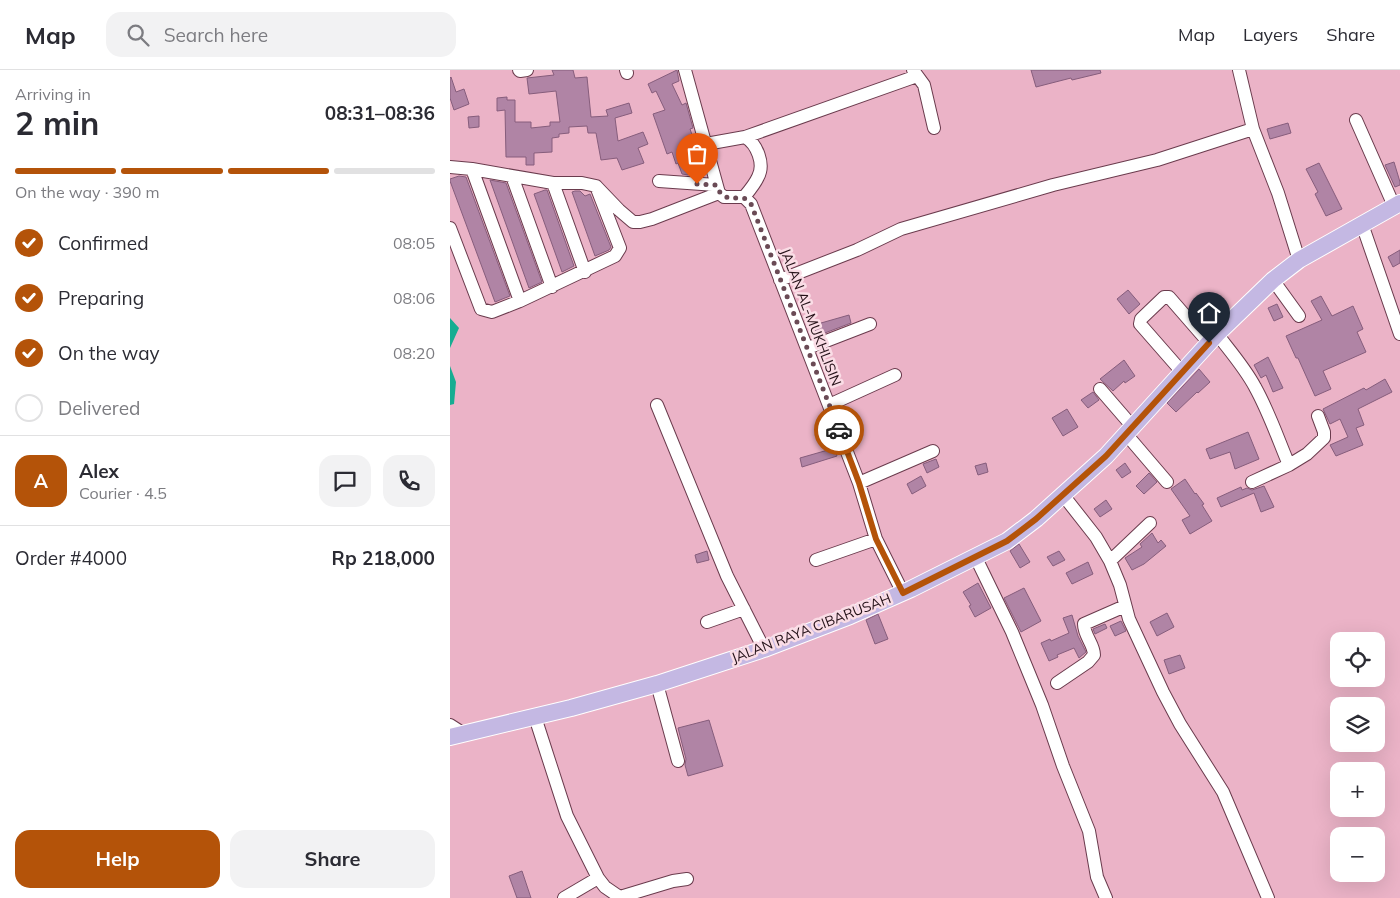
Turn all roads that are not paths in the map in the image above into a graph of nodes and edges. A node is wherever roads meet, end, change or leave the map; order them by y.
1 (519, 70) edge
2 (527, 70) edge
3 (685, 70) edge
4 (1241, 70) edge
5 (915, 73) edge
6 (1356, 120) dead end
7 (934, 128) dead end
8 (1252, 129) junction
9 (745, 137) junction
10 (706, 144) junction
11 (450, 167) edge
12 (472, 169) junction
13 (512, 176) junction
14 (659, 181) dead end
15 (552, 183) junction
16 (596, 186) junction
17 (718, 189) junction
18 (744, 198) junction
19 (1397, 205) edge
20 (450, 228) edge
21 (1364, 229) junction
22 (453, 240) edge
23 (1299, 260) junction
24 (585, 272) junction
25 (780, 280) junction
26 (1273, 280) junction
27 (552, 287) junction
28 (520, 301) junction
29 (1299, 316) dead end
30 (870, 324) dead end
31 (1400, 334) edge
32 (1213, 338) junction
33 (808, 348) junction
34 (1182, 372) junction
35 (895, 375) dead end
36 (1100, 389) dead end
37 (657, 405) dead end
38 (829, 405) junction
39 (1318, 416) dead end
40 (1129, 430) junction
41 (933, 451) dead end
42 (1289, 465) junction
43 (1167, 482) dead end
44 (1252, 482) dead end
45 (859, 483) junction
46 (1063, 495) junction
47 (1150, 523) dead end
48 (876, 539) junction
49 (976, 558) junction
50 (816, 560) dead end
51 (1110, 561) junction
52 (903, 593) junction
53 (1125, 606) junction
54 (744, 609) junction
55 (707, 622) dead end
56 (764, 649) junction
57 (1057, 683) dead end
58 (657, 684) junction
59 (535, 717) junction
60 (450, 725) edge
61 (457, 736) edge
62 (678, 760) dead end
63 (598, 878) junction
64 (686, 879) dead end
65 (621, 897) edge
66 (564, 898) edge
67 (1106, 898) edge
68 (1268, 898) edge

1 - 2 street
3 - 10 street
4 - 8 street
5 - 7 street
5 - 9 street
6 - 19 street
8 - 23 street
8 - 25 street
9 - 10 street
9 - 18 street
10 - 17 street
11 - 12 street
12 - 13 street
12 - 28 street
13 - 15 street
13 - 27 street
14 - 17 street
15 - 16 street
15 - 24 street
16 - 17 street
16 - 24 street
17 - 18 street
18 - 25 street, JALAN AL-MUKHLISIN
19 - 21 main road, JALAN RAYA CIBARUSAH
20 - 22 street
21 - 23 main road, JALAN RAYA CIBARUSAH
21 - 31 street
22 - 28 street
23 - 26 main road, JALAN RAYA CIBARUSAH
24 - 27 street
25 - 33 street, JALAN AL-MUKHLISIN
26 - 29 street
26 - 32 main road, JALAN RAYA CIBARUSAH
27 - 28 street
30 - 33 street
32 - 34 main road, JALAN RAYA CIBARUSAH
32 - 34 street
32 - 42 street
33 - 38 street, JALAN AL-MUKHLISIN
34 - 40 main road, JALAN RAYA CIBARUSAH
35 - 38 street
36 - 40 street
37 - 54 street
38 - 45 street, JALAN AL-MUKHLISIN
39 - 42 street
40 - 43 street
40 - 46 main road, JALAN RAYA CIBARUSAH
41 - 45 street
42 - 44 street
45 - 48 street, JALAN AL-MUKHLISIN
46 - 49 main road, JALAN RAYA CIBARUSAH
46 - 51 street
47 - 51 street
48 - 50 street
48 - 52 street, JALAN AL-MUKHLISIN
49 - 52 main road, JALAN RAYA CIBARUSAH
49 - 67 street
51 - 53 street
52 - 56 main road, JALAN RAYA CIBARUSAH
53 - 57 street
53 - 68 street
54 - 55 street
54 - 56 street
56 - 58 main road, JALAN RAYA CIBARUSAH
58 - 59 main road, JALAN RAYA CIBARUSAH
58 - 62 street
59 - 61 main road, JALAN RAYA CIBARUSAH
59 - 63 street
60 - 61 street
63 - 65 street
63 - 66 street
64 - 65 street

